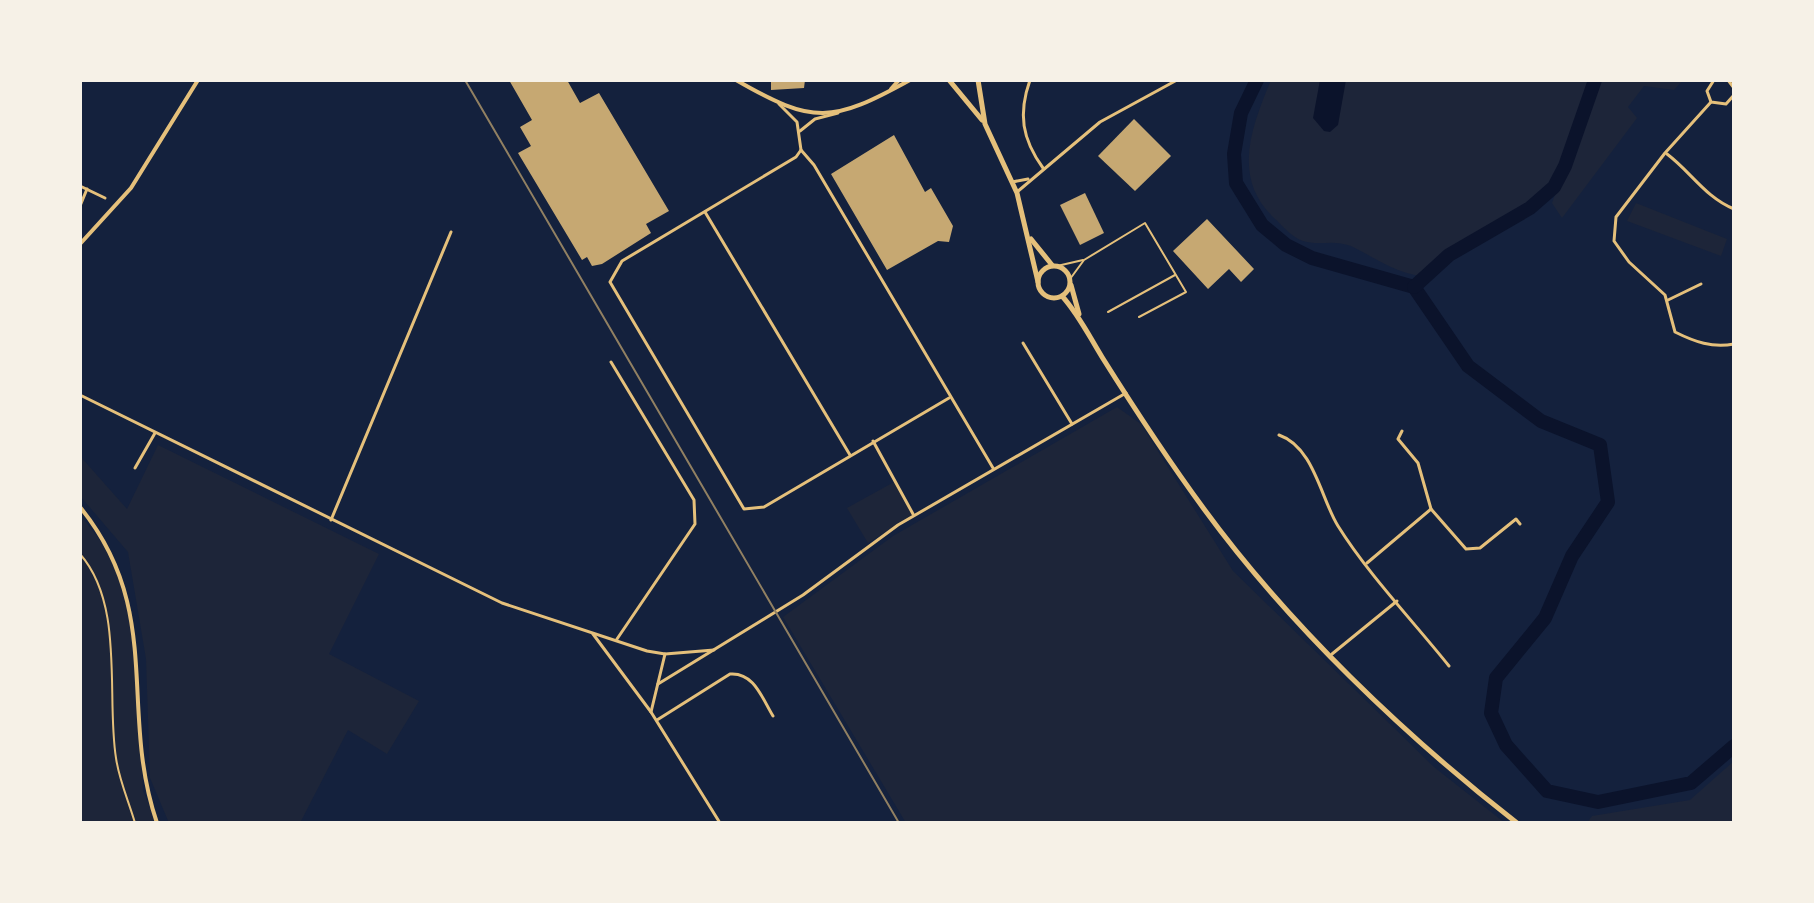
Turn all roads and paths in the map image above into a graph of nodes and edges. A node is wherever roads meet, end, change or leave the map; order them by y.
1 (198, 80) edge
2 (736, 80) edge
3 (899, 80) edge
4 (910, 80) edge
5 (949, 80) edge
6 (978, 80) edge
7 (1030, 80) edge
8 (1177, 80) edge
9 (1728, 80) edge
10 (1712, 81) edge
11 (1734, 88) edge
12 (1734, 95) edge
13 (884, 96) junction
14 (1711, 102) junction
15 (777, 103) junction
16 (838, 113) junction
17 (985, 124) junction
18 (800, 131) junction
19 (801, 150) junction
20 (1665, 153) junction
21 (1043, 168) junction
22 (1031, 178) junction
23 (1012, 182) junction
24 (80, 186) edge
25 (87, 189) junction
26 (1017, 193) junction
27 (105, 198) dead end
28 (80, 206) edge
29 (1734, 209) edge
30 (705, 212) junction
31 (451, 232) dead end
32 (1029, 235) junction
33 (80, 244) edge
34 (1084, 260) junction
35 (1055, 266) junction
36 (1176, 275) junction
37 (1038, 282) junction
38 (1070, 282) junction
39 (1701, 284) dead end
40 (1062, 296) junction
41 (1667, 301) junction
42 (1108, 312) dead end
43 (1080, 316) junction
44 (1139, 317) dead end
45 (1023, 343) dead end
46 (1734, 344) edge
47 (611, 362) dead end
48 (1126, 393) junction
49 (80, 395) edge
50 (949, 398) junction
51 (1072, 424) junction
52 (1402, 431) dead end
53 (155, 433) junction
54 (1279, 435) dead end
55 (873, 441) junction
56 (850, 455) junction
57 (135, 468) dead end
58 (993, 468) junction
59 (80, 507) edge
60 (1431, 509) junction
61 (914, 515) junction
62 (330, 521) junction
63 (1520, 524) dead end
64 (80, 554) edge
65 (1367, 563) junction
66 (1397, 601) junction
67 (592, 633) junction
68 (616, 640) junction
69 (714, 650) junction
70 (665, 654) junction
71 (1331, 655) junction
72 (1449, 666) dead end
73 (658, 684) junction
74 (651, 712) junction
75 (773, 716) dead end
76 (656, 721) junction
77 (135, 823) edge
78 (157, 823) edge
79 (720, 823) edge
80 (1517, 823) edge

1 - 33 street
2 - 15 street
3 - 13 street
4 - 13 street
5 - 17 main road
6 - 17 main road
7 - 21 street
8 - 21 street
9 - 11 street
10 - 14 street
12 - 14 street
13 - 16 street
14 - 20 street
15 - 16 street
15 - 18 street
16 - 18 street
17 - 23 main road
18 - 19 street
19 - 30 street
19 - 50 street
20 - 29 street
20 - 41 street
21 - 22 street
22 - 23 street
22 - 26 street
23 - 26 main road
24 - 25 street
25 - 27 street
25 - 28 street
26 - 32 main road
30 - 56 street
30 - 56 street
31 - 62 street
32 - 35 main road
32 - 37 main road
34 - 35 lane
34 - 36 lane
34 - 38 lane
35 - 37 main road
35 - 38 main road
36 - 42 lane
36 - 44 lane
37 - 40 main road
38 - 40 main road
38 - 43 main road
39 - 41 street
40 - 43 main road
41 - 46 street
43 - 48 main road
45 - 51 street
47 - 68 street
48 - 51 street
48 - 71 main road
49 - 53 street
50 - 55 street
50 - 58 street
51 - 58 street
52 - 60 street
53 - 57 street
53 - 62 street
54 - 65 street
55 - 56 street
55 - 61 street
58 - 61 street
59 - 78 street
60 - 63 street
60 - 65 street
61 - 69 street
62 - 67 street
64 - 77 path
65 - 66 street
66 - 71 street
66 - 72 street
67 - 68 street
67 - 74 street
68 - 70 street
69 - 70 street
69 - 73 street
70 - 73 street
71 - 80 main road
73 - 74 street
74 - 76 street
75 - 76 street
76 - 79 street

